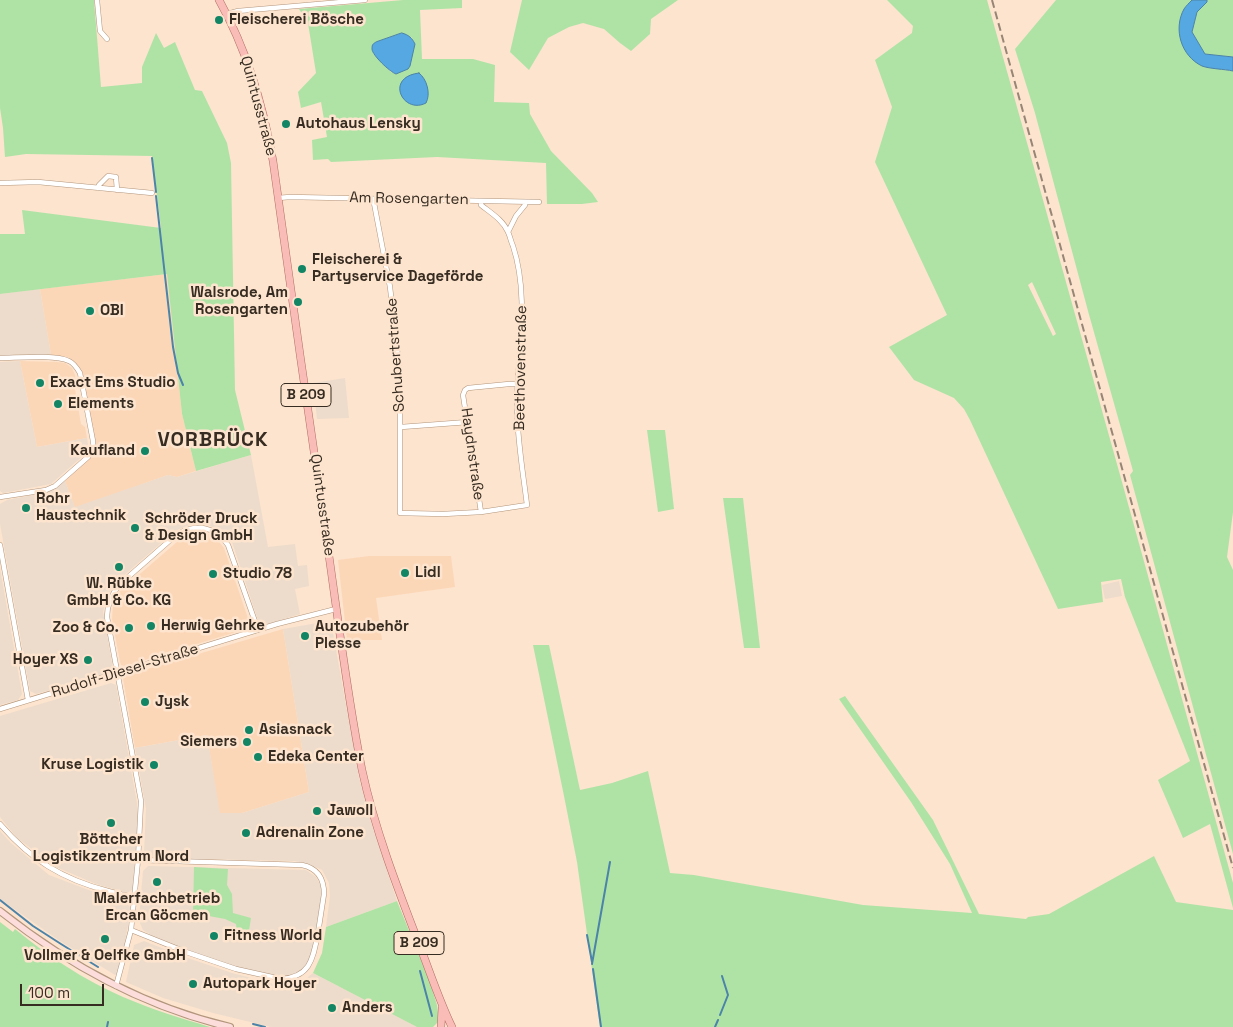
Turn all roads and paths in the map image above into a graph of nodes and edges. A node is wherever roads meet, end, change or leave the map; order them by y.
1 (97, 0) edge
2 (219, 0) edge
3 (365, 0) edge
4 (227, 14) junction
5 (107, 40) dead end
6 (0, 183) edge
7 (98, 188) junction
8 (117, 190) junction
9 (152, 193) dead end
10 (278, 198) junction
11 (374, 199) junction
12 (481, 201) junction
13 (525, 202) junction
14 (539, 202) dead end
15 (508, 232) junction
16 (0, 358) edge
17 (518, 384) junction
18 (468, 422) junction
19 (400, 427) junction
20 (0, 498) edge
21 (480, 512) junction
22 (0, 545) edge
23 (336, 609) junction
24 (258, 630) junction
25 (117, 673) junction
26 (28, 700) junction
27 (0, 709) edge
28 (0, 824) edge
29 (138, 860) junction
30 (135, 897) junction
31 (0, 911) edge
32 (131, 930) junction
33 (116, 986) junction
34 (442, 1008) junction
35 (230, 1027) edge
36 (441, 1027) edge
37 (452, 1027) edge

1 - 5 street
2 - 4 main road, Quintusstraße / B 209
3 - 4 street
4 - 10 main road, Quintusstraße / B 209
6 - 7 street
7 - 8 street
7 - 8 street
8 - 9 street
10 - 11 street, Am Rosengarten
10 - 23 main road, Quintusstraße / B 209
11 - 12 street, Am Rosengarten
11 - 19 street, Schubertstraße
12 - 13 street, Am Rosengarten
12 - 15 street, Beethovenstraße
13 - 14 street, Am Rosengarten
13 - 15 street
15 - 17 street, Beethovenstraße
16 - 20 street
17 - 18 street, Haydnstraße
17 - 21 street, Beethovenstraße
18 - 19 street
18 - 21 street, Haydnstraße
19 - 21 street, Schubertstraße
22 - 26 street
23 - 24 street, Rudolf-Diesel-Straße
23 - 34 main road, Quintusstraße / B 209
24 - 25 street, Rudolf-Diesel-Straße
24 - 25 street
25 - 26 street, Rudolf-Diesel-Straße
25 - 29 street
26 - 27 street, Rudolf-Diesel-Straße
28 - 30 street
29 - 30 street
29 - 32 street
30 - 32 street
31 - 33 main road
32 - 33 street
33 - 35 main road
34 - 36 main road, Quintusstraße / B 209
34 - 37 main road, Quintusstraße / B 209

